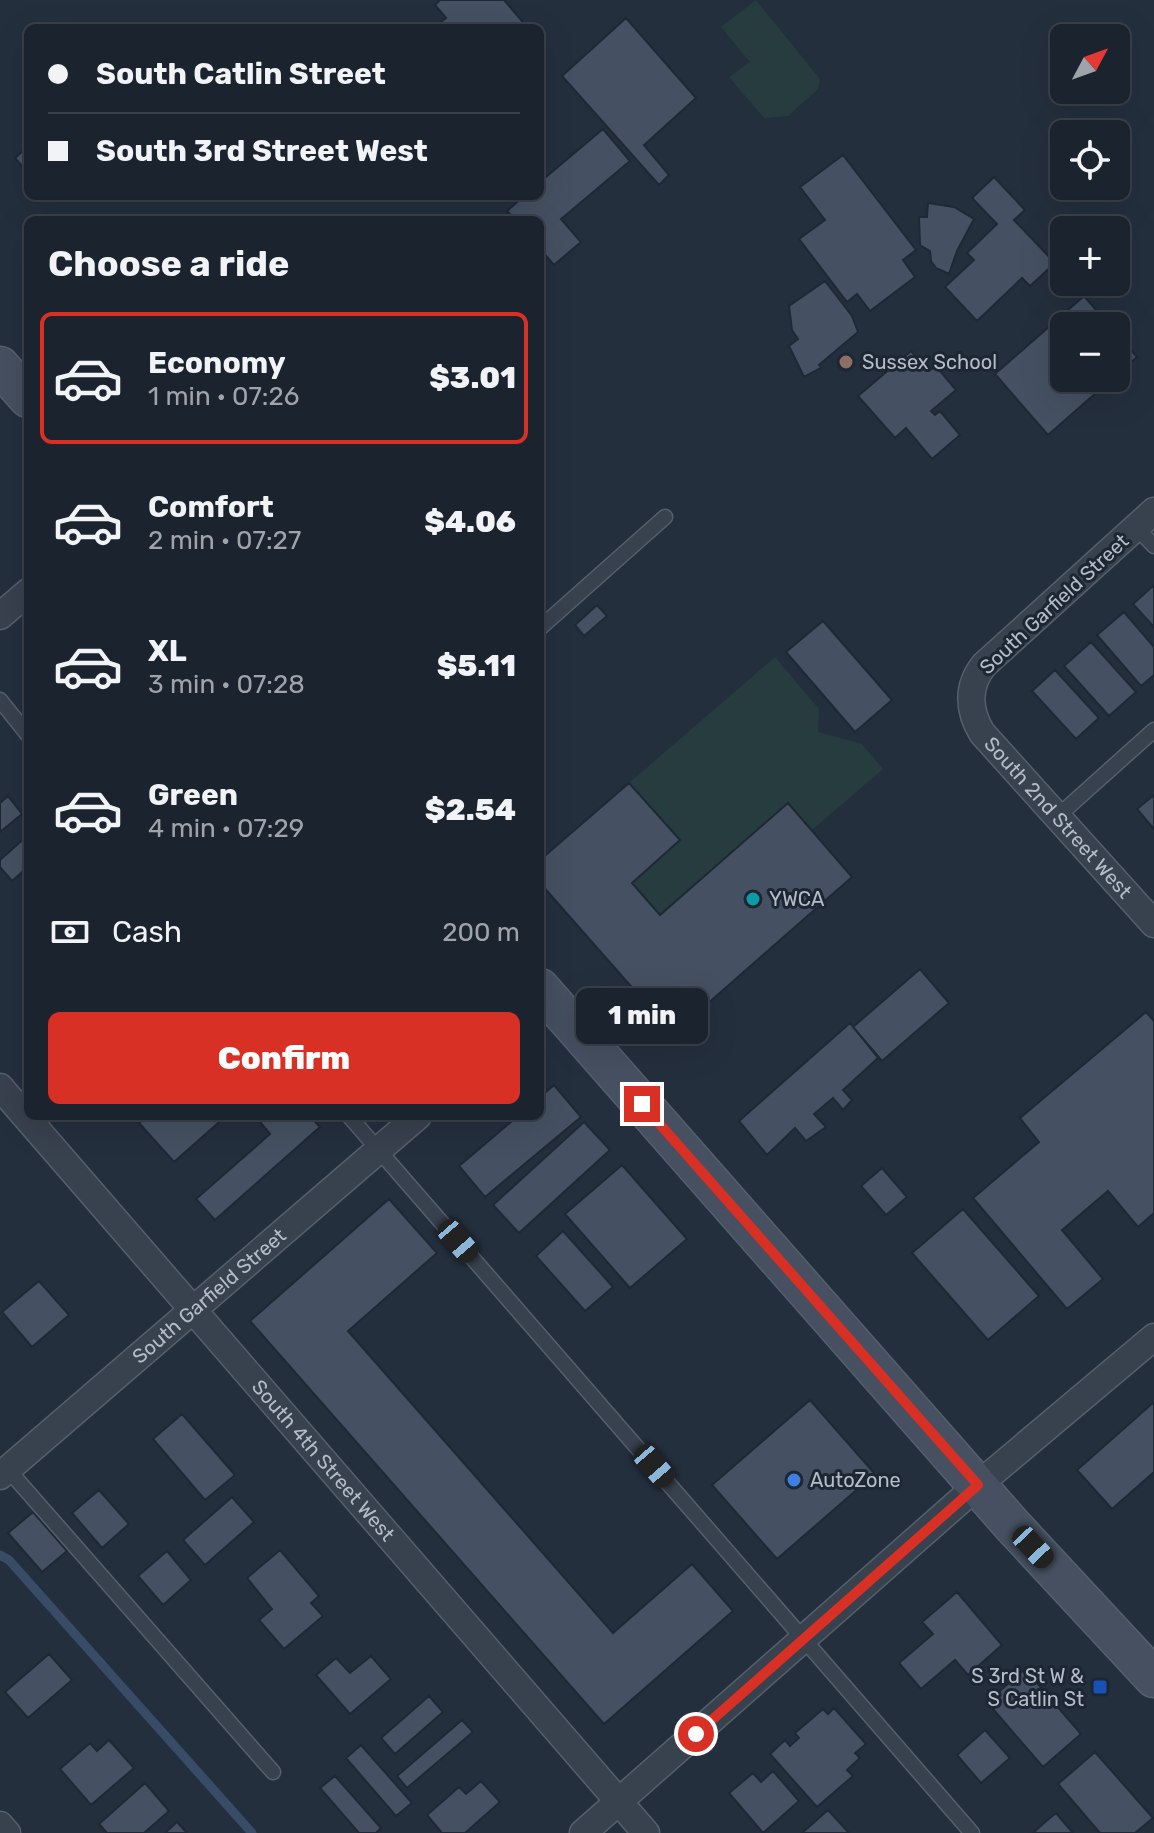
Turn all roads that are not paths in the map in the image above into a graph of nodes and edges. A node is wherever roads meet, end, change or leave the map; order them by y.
1 (0, 366) edge
2 (24, 393) edge
3 (665, 517) dead end
4 (1145, 519) edge
5 (1154, 546) edge
6 (24, 595) edge
7 (0, 616) edge
8 (544, 624) edge
9 (0, 700) edge
10 (970, 706) joint
11 (24, 730) edge
12 (1154, 730) edge
13 (1057, 817) junction
14 (1154, 924) edge
15 (544, 1001) edge
16 (0, 1087) edge
17 (24, 1115) edge
18 (28, 1120) edge
19 (353, 1120) edge
20 (413, 1120) edge
21 (379, 1149) junction
22 (191, 1310) junction
23 (1154, 1337) edge
24 (3, 1468) edge
25 (978, 1485) junction
26 (804, 1639) junction
27 (1154, 1678) edge
28 (273, 1772) dead end
29 (619, 1802) junction
30 (0, 1825) edge
31 (7, 1833) edge
32 (583, 1833) edge
33 (646, 1833) edge
34 (972, 1833) edge

1 - 2 main road
3 - 8 lane
4 - 5 lane
4 - 10 street, South Garfield Street
6 - 7 street
9 - 11 lane
10 - 13 street, South 2nd Street West
12 - 13 lane
13 - 14 street, South 2nd Street West
15 - 25 main road
16 - 17 street, South 4th Street West
18 - 22 street, South 4th Street West
19 - 21 lane
20 - 21 street, South Garfield Street
21 - 22 street, South Garfield Street
21 - 26 lane
22 - 24 street, South Garfield Street
22 - 29 street, South 4th Street West
23 - 25 street
24 - 28 lane
25 - 26 street
25 - 27 main road
26 - 29 street
26 - 34 lane
29 - 32 street
29 - 33 street, South 4th Street West
30 - 31 street

